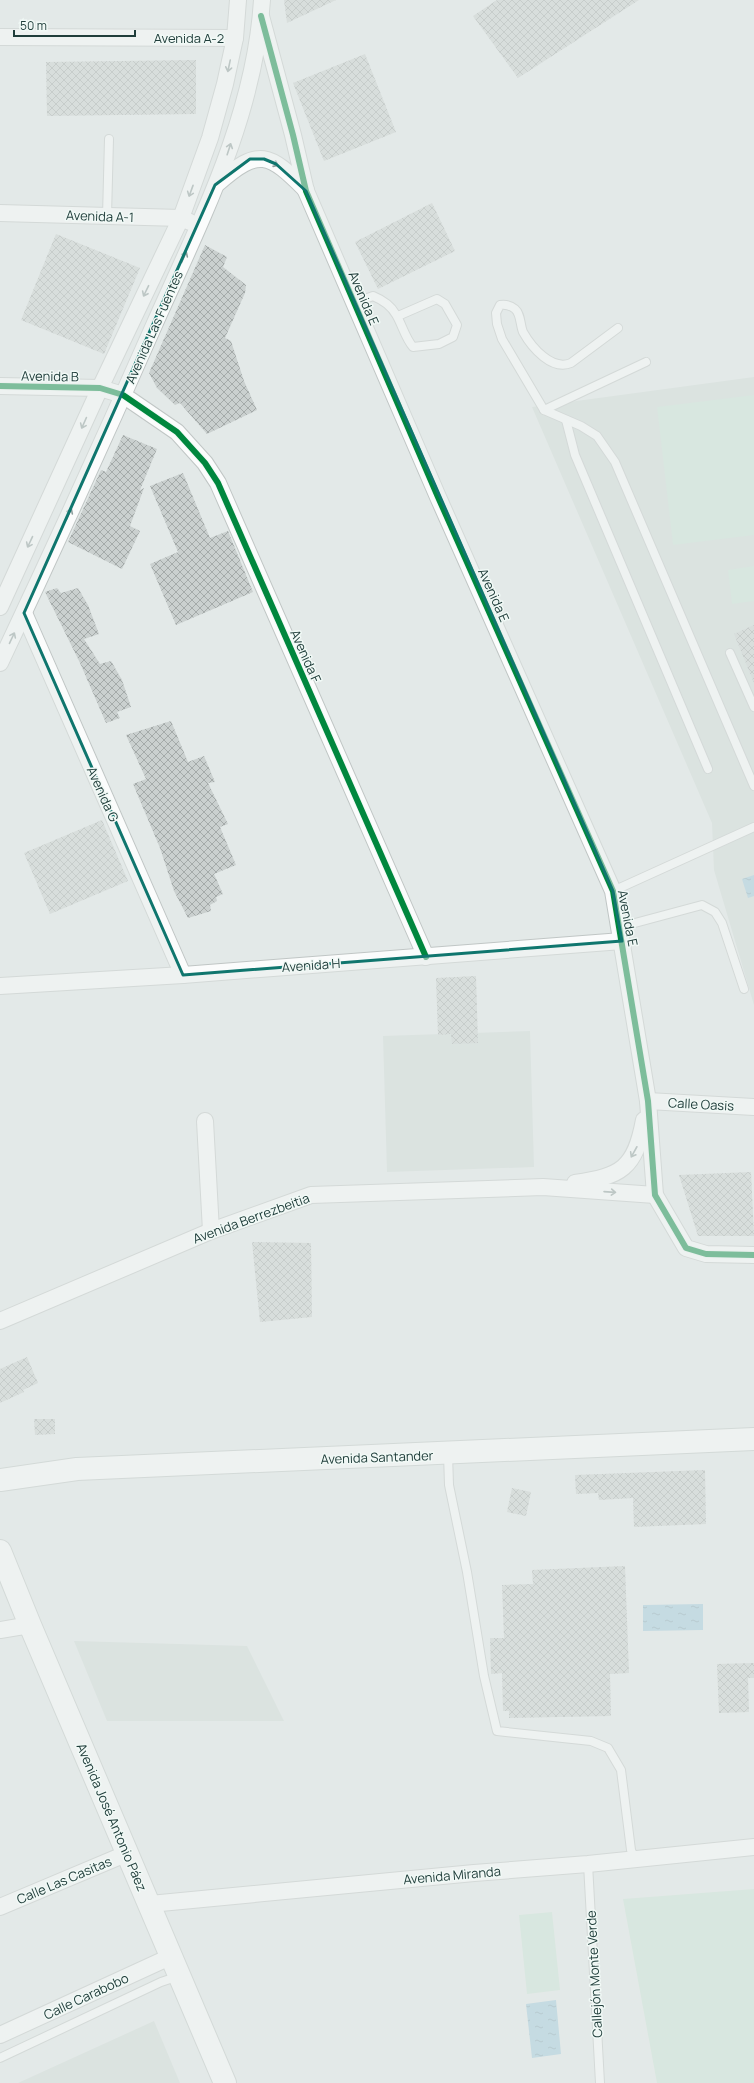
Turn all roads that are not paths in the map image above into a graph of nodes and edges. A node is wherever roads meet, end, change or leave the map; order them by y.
1 (238, 0) edge
2 (262, 0) edge
3 (261, 16) junction
4 (0, 37) edge
5 (235, 38) junction
6 (109, 139) dead end
7 (215, 185) junction
8 (306, 191) junction
9 (0, 213) edge
10 (107, 216) junction
11 (181, 218) junction
12 (199, 225) junction
13 (354, 303) junction
14 (398, 316) junction
15 (618, 328) dead end
16 (646, 362) dead end
17 (0, 386) edge
18 (100, 388) junction
19 (123, 396) junction
20 (544, 410) junction
21 (566, 420) junction
22 (1, 605) edge
23 (24, 613) junction
24 (730, 652) dead end
25 (0, 664) edge
26 (754, 707) edge
27 (708, 770) dead end
28 (754, 786) edge
29 (754, 827) edge
30 (613, 891) junction
31 (621, 934) junction
32 (426, 957) junction
33 (183, 975) junction
34 (0, 986) edge
35 (744, 989) dead end
36 (648, 1101) junction
37 (754, 1107) edge
38 (205, 1121) dead end
39 (543, 1187) junction
40 (656, 1195) junction
41 (211, 1231) junction
42 (754, 1255) edge
43 (0, 1321) edge
44 (754, 1439) edge
45 (448, 1454) junction
46 (0, 1480) edge
47 (0, 1551) edge
48 (30, 1625) junction
49 (0, 1630) edge
50 (754, 1847) edge
51 (128, 1853) junction
52 (635, 1859) junction
53 (588, 1864) junction
54 (150, 1904) junction
55 (0, 1907) edge
56 (176, 1966) junction
57 (0, 2035) edge
58 (0, 2058) edge
59 (225, 2083) edge
60 (600, 2083) edge

1 - 5 street, Avenida Las Fuentes
2 - 3 street, Avenida Las Fuentes
7 -> 3 street, Avenida Las Fuentes
3 - 8 street, Avenida E
4 - 5 street, Avenida A-2
5 -> 11 street, Avenida Las Fuentes
6 - 10 lane
7 -> 8 street, Avenida E
7 - 12 street, Avenida Las Fuentes
8 - 13 street, Avenida E
9 - 10 street, Avenida A-1
10 - 11 street, Avenida A-1
11 - 12 street, Avenida A-1
11 -> 18 street, Avenida Las Fuentes
19 -> 12 street, Avenida Las Fuentes
13 - 14 lane
13 - 30 street, Avenida E
14 - 14 lane
15 - 20 lane
16 - 20 lane
17 - 18 street, Avenida B
18 - 19 street, Avenida B
18 -> 22 street, Avenida Las Fuentes
23 -> 19 street, Avenida Las Fuentes
19 - 32 street, Avenida F
20 - 21 lane
21 - 27 lane
21 - 28 lane
22 - 23 street
25 -> 23 street, Avenida Las Fuentes
23 - 33 street, Avenida G
24 - 26 lane
29 - 30 lane
30 - 31 street, Avenida E
31 - 32 street, Avenida H
31 - 35 lane
31 - 36 street, Avenida E
32 - 33 street, Avenida H
33 - 34 street, Avenida H
36 - 37 street, Calle Oasis
36 -> 39 street, Avenida Berrezbeitia
36 - 40 street, Avenida E
38 - 41 street
39 -> 40 street, Avenida Berrezbeitia
39 - 41 street, Avenida Berrezbeitia
40 - 42 street
41 - 43 street, Avenida Berrezbeitia
44 - 45 street, Avenida Santander
45 - 46 street, Avenida Santander
45 - 52 lane
47 - 48 street, Avenida José Antonio Páez
48 - 49 street
48 - 51 street, Avenida José Antonio Páez
50 - 52 street, Avenida Miranda
51 - 54 street, Avenida José Antonio Páez
51 - 55 street, Calle Las Casitas
52 - 53 street, Avenida Miranda
53 - 54 street, Avenida Miranda
53 - 60 lane, Callejón Monte Verde
54 - 56 street, Avenida José Antonio Páez
56 - 57 street, Calle Carabobo
56 - 58 lane
56 - 59 street, Avenida José Antonio Páez

